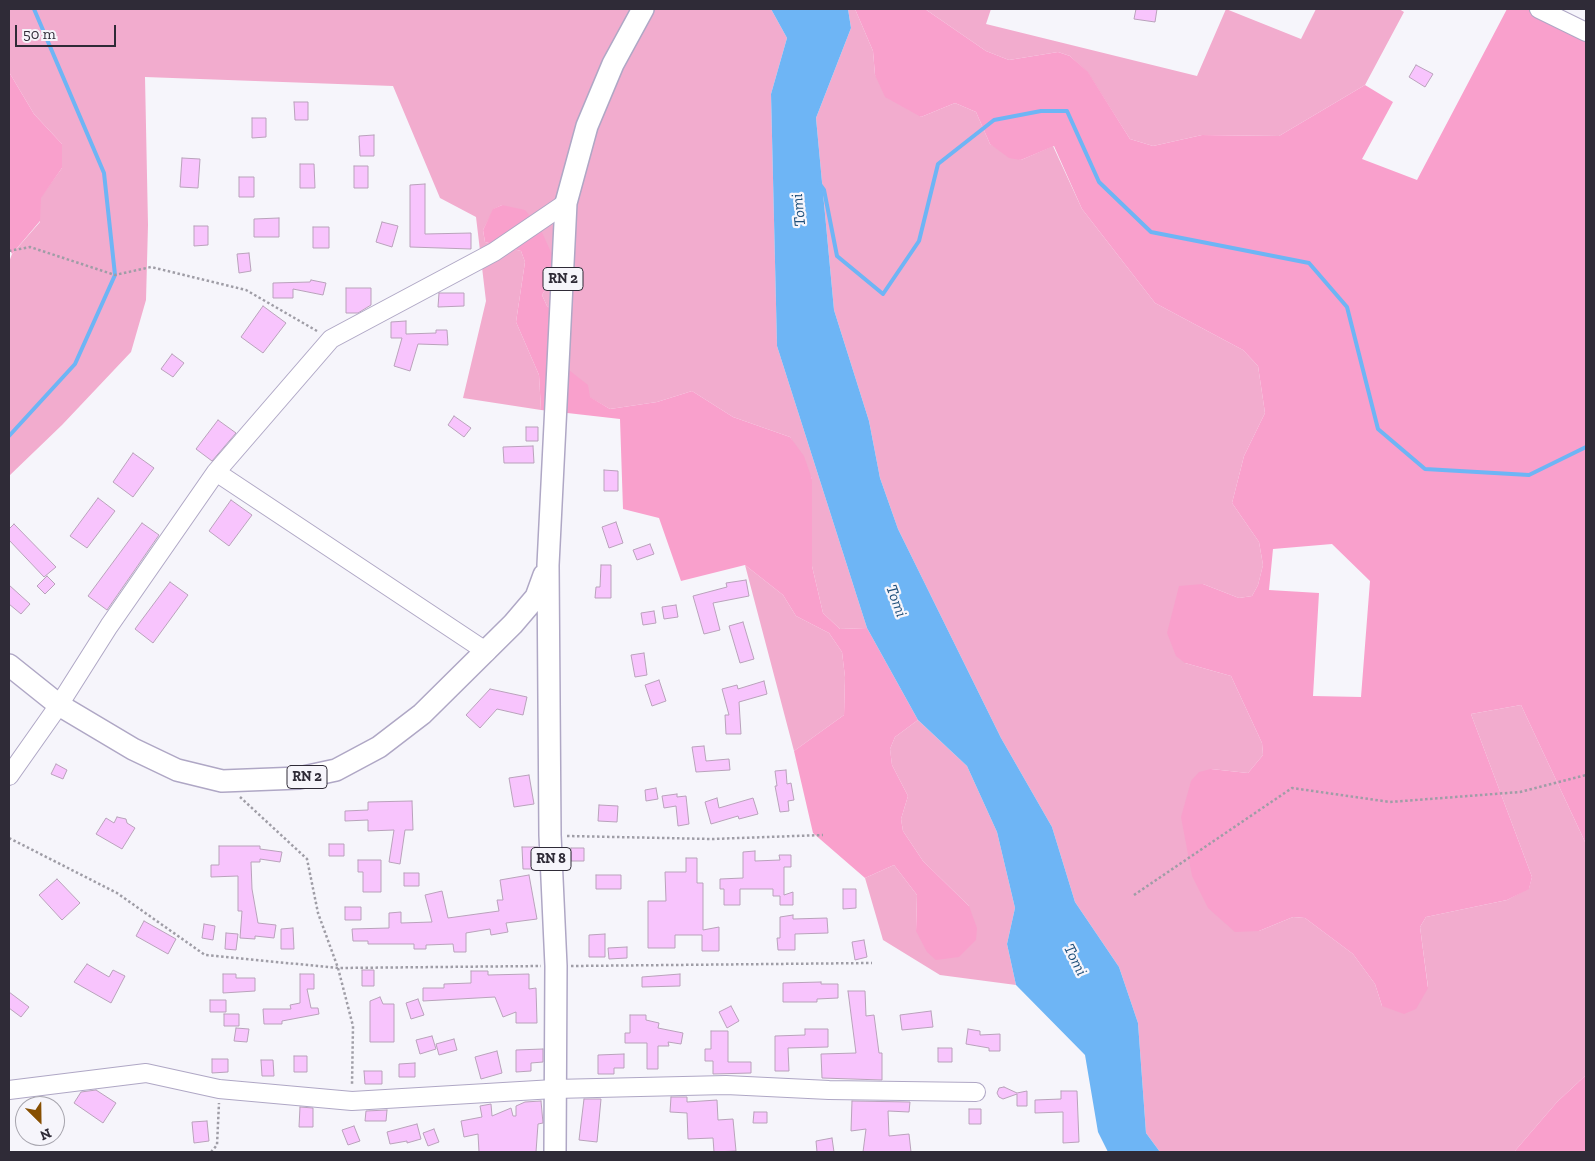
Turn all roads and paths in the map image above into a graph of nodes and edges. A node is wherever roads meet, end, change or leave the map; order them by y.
1 (643, 9) edge
2 (1539, 9) edge
3 (1586, 32) edge
4 (566, 203) junction
5 (9, 250) edge
6 (331, 339) junction
7 (216, 472) junction
8 (548, 565) junction
9 (487, 652) junction
10 (9, 665) edge
11 (59, 705) junction
12 (1586, 775) edge
13 (9, 776) edge
14 (222, 781) junction
15 (823, 834) dead end
16 (550, 835) junction
17 (9, 838) edge
18 (1134, 895) dead end
19 (872, 963) dead end
20 (556, 966) junction
21 (338, 968) junction
22 (220, 1089) junction
23 (554, 1089) junction
24 (9, 1090) edge
25 (976, 1092) dead end
26 (352, 1101) junction
27 (211, 1152) edge
28 (555, 1152) edge

1 - 4 main road, RN 2
2 - 3 street
4 - 6 street
4 - 8 main road, RN 2
5 - 6 path
6 - 7 street
7 - 9 street
7 - 11 street
8 - 9 main road, RN 2
8 - 16 main road, RN 8
9 - 14 main road, RN 2
10 - 11 main road, RN 2
11 - 13 street
11 - 14 main road, RN 2
12 - 18 path
14 - 21 path
15 - 16 path
16 - 20 main road, RN 8
17 - 21 path
19 - 20 path
20 - 21 path
20 - 23 main road, RN 8
21 - 26 path
22 - 24 street
22 - 26 street
22 - 27 path
23 - 25 street
23 - 26 street
23 - 28 main road, RN 8

